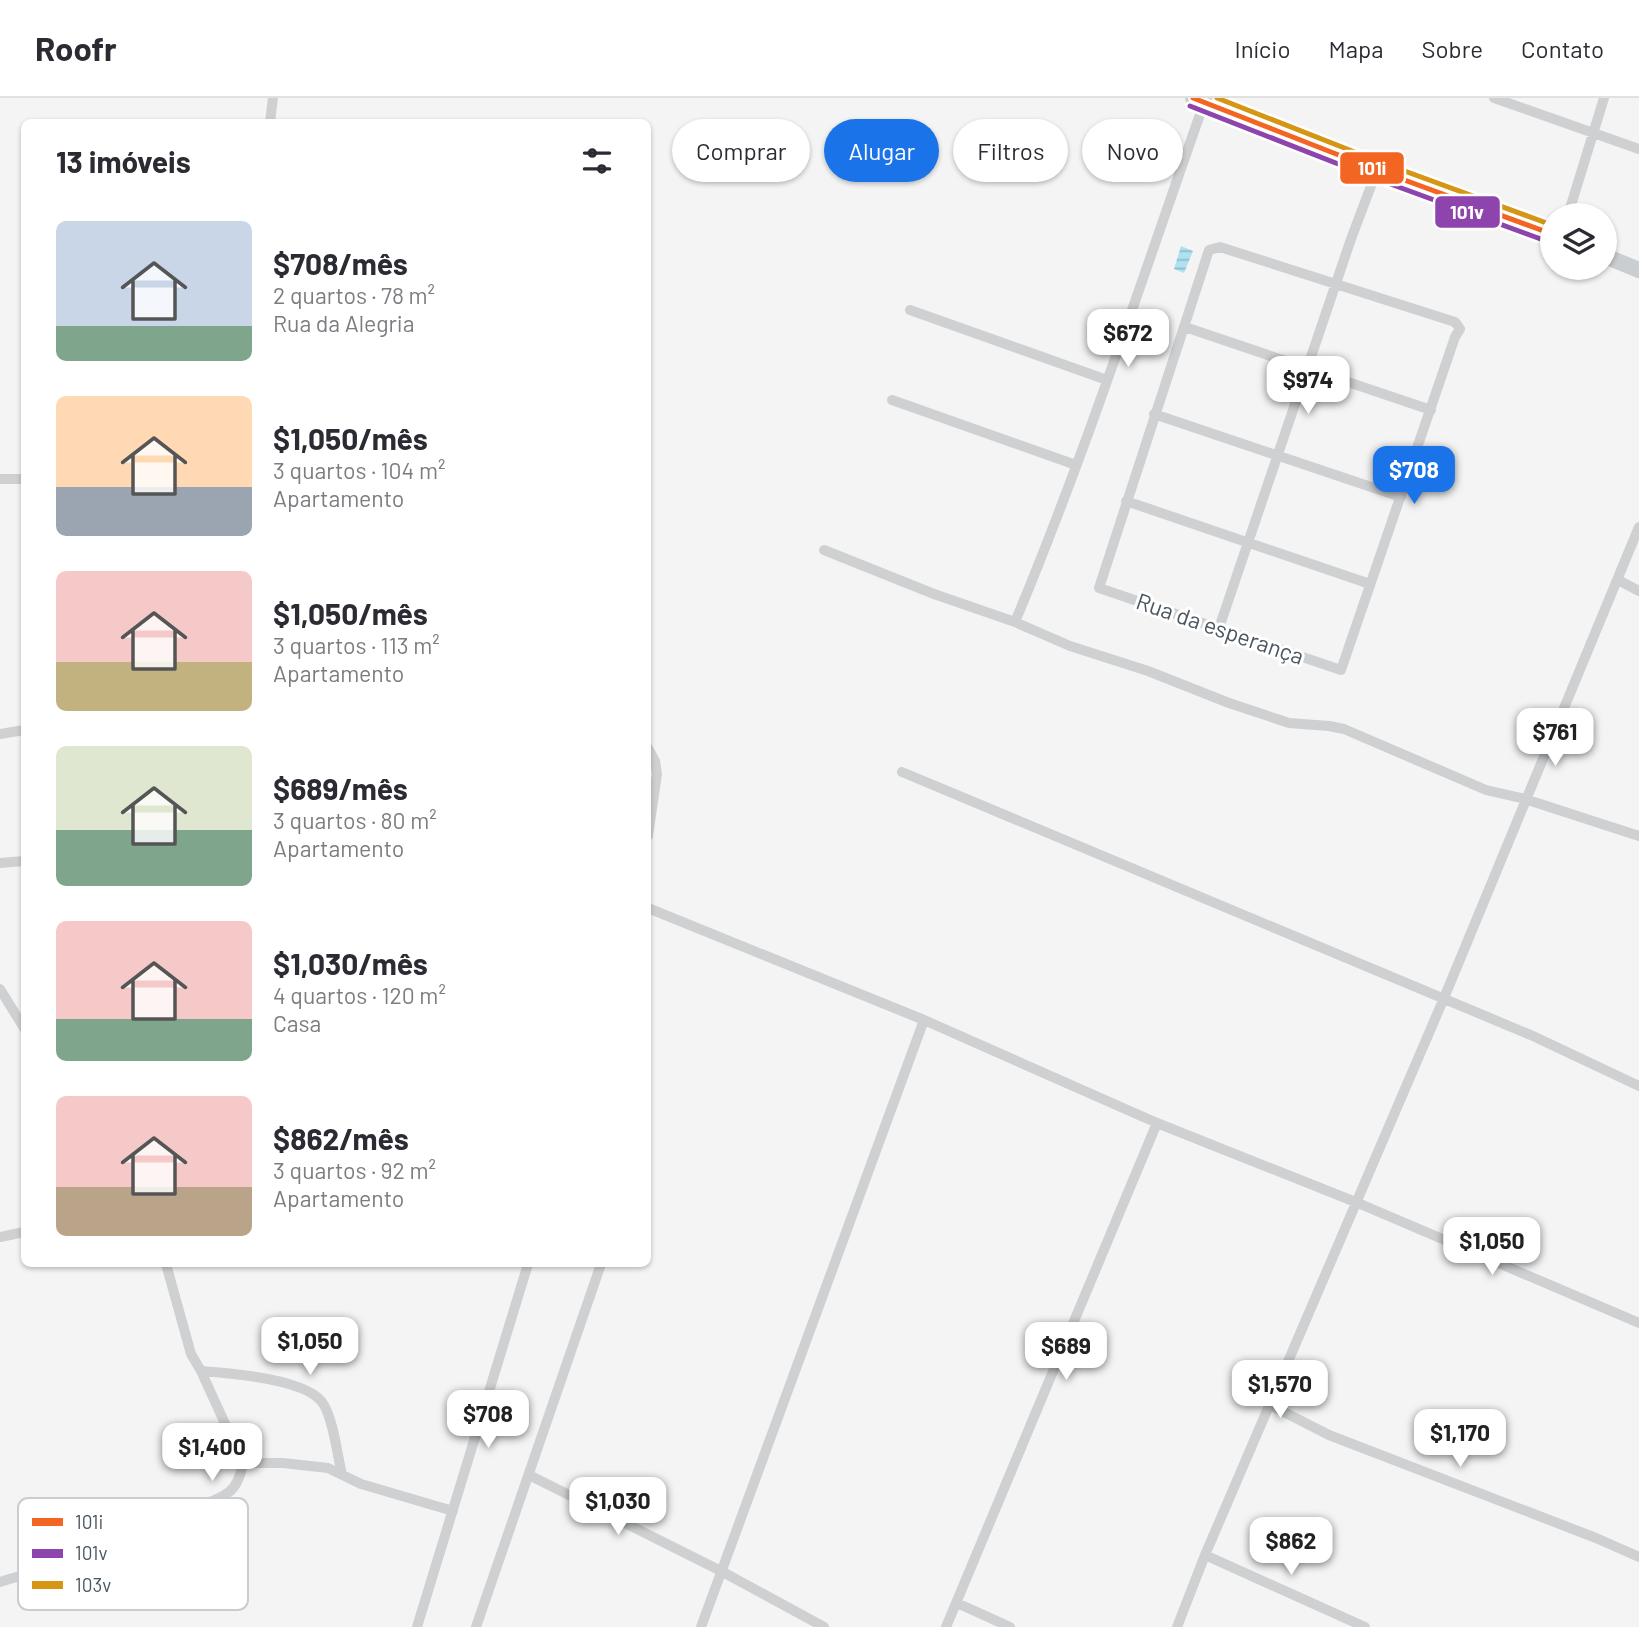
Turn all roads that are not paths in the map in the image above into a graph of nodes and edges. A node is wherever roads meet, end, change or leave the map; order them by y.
1 (273, 98) edge
2 (1494, 98) edge
3 (1604, 98) edge
4 (1207, 101) edge
5 (270, 119) edge
6 (1594, 132) junction
7 (1639, 149) edge
8 (1377, 170) junction
9 (1572, 203) edge
10 (1540, 230) edge
11 (1617, 261) edge
12 (1639, 270) edge
13 (1335, 285) junction
14 (910, 310) dead end
15 (1185, 327) junction
16 (1309, 368) junction
17 (1107, 380) junction
18 (892, 400) dead end
19 (1431, 410) junction
20 (1154, 414) junction
21 (1278, 454) junction
22 (1076, 465) junction
23 (0, 479) edge
24 (21, 479) edge
25 (1401, 497) junction
26 (1126, 500) junction
27 (1639, 527) edge
28 (1247, 542) junction
29 (824, 550) dead end
30 (1618, 580) junction
31 (1370, 584) junction
32 (1639, 591) edge
33 (1015, 622) junction
34 (1219, 628) junction
35 (21, 730) edge
36 (0, 734) edge
37 (651, 755) edge
38 (902, 772) dead end
39 (1525, 799) junction
40 (651, 813) edge
41 (1639, 836) edge
42 (21, 861) edge
43 (0, 863) edge
44 (651, 909) edge
45 (0, 989) edge
46 (1444, 998) junction
47 (924, 1020) junction
48 (21, 1023) edge
49 (1639, 1086) edge
50 (1157, 1123) junction
51 (1357, 1203) junction
52 (21, 1233) edge
53 (0, 1237) edge
54 (167, 1267) edge
55 (527, 1267) edge
56 (600, 1267) edge
57 (1639, 1323) edge
58 (201, 1371) junction
59 (1270, 1405) junction
60 (243, 1463) junction
61 (342, 1474) junction
62 (529, 1475) junction
63 (219, 1498) edge
64 (453, 1511) junction
65 (1205, 1555) junction
66 (1639, 1558) edge
67 (721, 1571) junction
68 (18, 1577) edge
69 (0, 1582) edge
70 (957, 1603) junction
71 (418, 1627) edge
72 (476, 1627) edge
73 (701, 1627) edge
74 (824, 1627) edge
75 (946, 1627) edge
76 (1010, 1627) edge
77 (1177, 1627) edge
78 (1365, 1627) edge

1 - 5 street
2 - 6 street
3 - 6 street
4 - 8 main road
4 - 17 street
6 - 7 street
6 - 9 street
8 - 10 main road
8 - 13 street
11 - 12 main road
13 - 15 street
13 - 16 street
13 - 19 street
14 - 17 street
15 - 16 street
15 - 20 street
16 - 19 street
16 - 21 street
17 - 22 street
18 - 22 street
19 - 25 street
20 - 21 street
20 - 26 street
21 - 25 street
21 - 28 street
22 - 33 street
23 - 24 street
25 - 31 street
26 - 28 street
26 - 34 street, Rua da esperança
27 - 30 street
28 - 31 street
28 - 34 street
29 - 33 street
30 - 32 street
30 - 39 street
31 - 34 street, Rua da esperança
33 - 39 street
35 - 36 street
37 - 40 street
38 - 46 street
39 - 41 street
39 - 46 street
42 - 43 street
44 - 47 street
45 - 48 street
46 - 49 street
46 - 51 street
47 - 50 street
47 - 67 street
50 - 51 street
50 - 70 street
51 - 57 street
51 - 59 street
52 - 53 street
54 - 58 street
55 - 64 street
56 - 62 street
58 - 60 street
58 - 61 street
59 - 65 street
59 - 66 street
60 - 61 street
60 - 63 street
61 - 64 street
62 - 67 street
62 - 72 street
64 - 71 street
65 - 77 street
65 - 78 street
67 - 73 street
67 - 74 street
68 - 69 street
70 - 75 street
70 - 76 street

